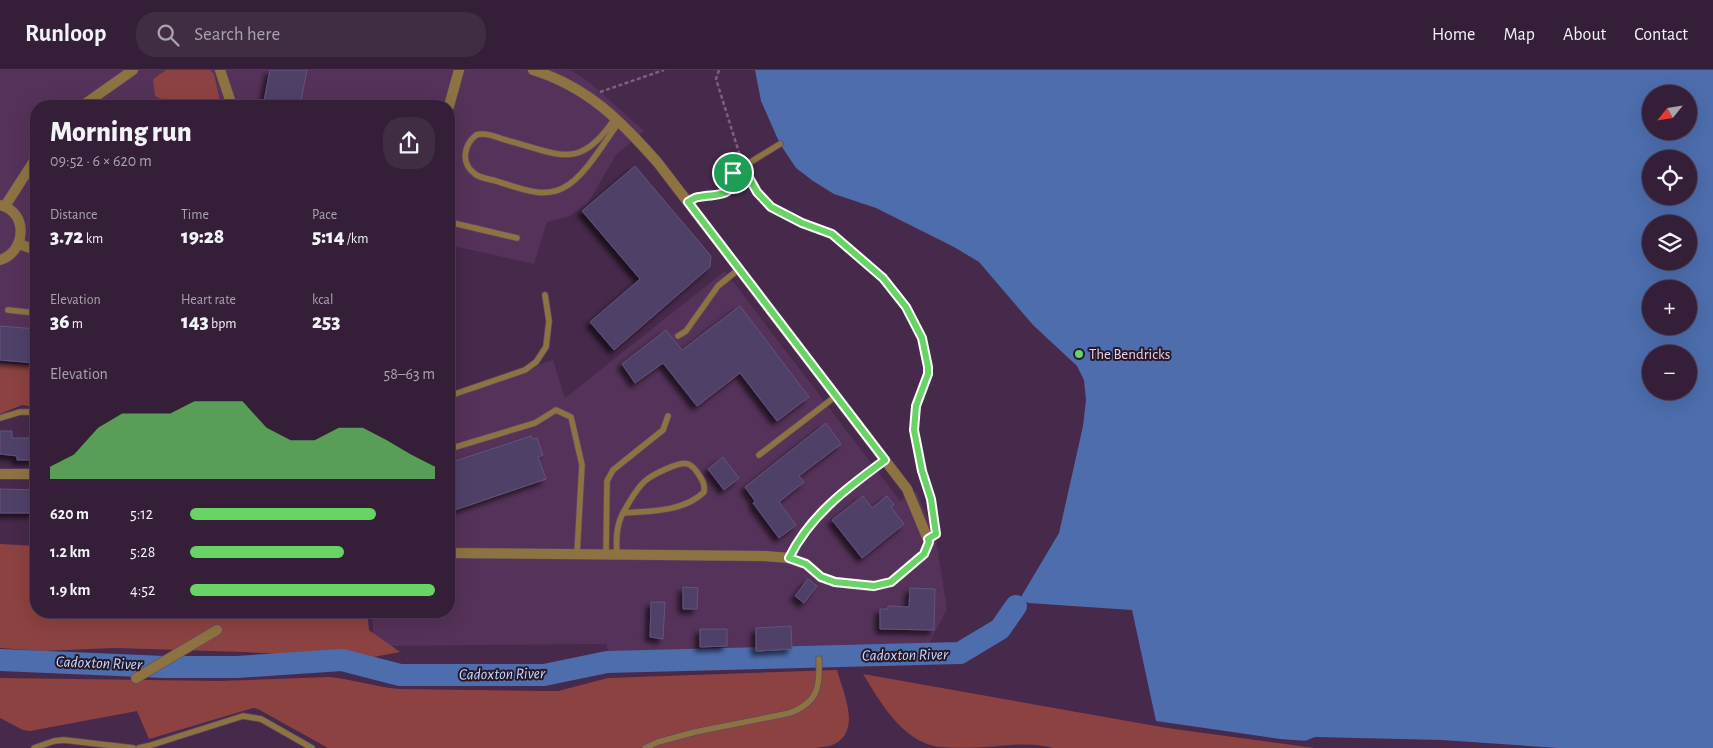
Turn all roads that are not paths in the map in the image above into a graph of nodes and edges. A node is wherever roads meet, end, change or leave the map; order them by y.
1 (133, 70) edge
2 (220, 70) edge
3 (459, 70) edge
4 (534, 70) edge
5 (90, 100) edge
6 (230, 100) edge
7 (451, 100) edge
8 (617, 120) junction
9 (780, 144) dead end
10 (30, 166) edge
11 (726, 177) dead end
12 (2, 206) edge
13 (455, 223) edge
14 (517, 238) dead end
15 (19, 244) junction
16 (30, 248) edge
17 (0, 260) edge
18 (739, 269) junction
19 (545, 295) dead end
20 (8, 310) dead end
21 (30, 312) edge
22 (678, 336) dead end
23 (455, 394) edge
24 (836, 396) junction
25 (30, 412) edge
26 (668, 416) dead end
27 (0, 418) edge
28 (455, 447) edge
29 (759, 455) dead end
30 (885, 460) junction
31 (0, 474) edge
32 (30, 474) edge
33 (623, 513) junction
34 (455, 553) edge
35 (576, 554) junction
36 (606, 554) junction
37 (617, 554) junction
38 (789, 558) junction
39 (217, 630) dead end
40 (819, 659) dead end
41 (136, 678) dead end
42 (34, 748) edge
43 (133, 748) edge
44 (139, 748) edge
45 (312, 748) edge
46 (645, 748) edge

1 - 5 street
2 - 6 street
3 - 7 street
4 - 8 street
8 - 8 lane
8 - 18 street
9 - 11 lane
10 - 12 street
12 - 15 street
13 - 14 lane
15 - 16 street
15 - 17 street
18 - 22 lane
18 - 24 street
19 - 23 lane
20 - 21 lane
24 - 29 lane
24 - 30 street
25 - 27 lane
26 - 36 lane
28 - 35 lane
30 - 38 lane
30 - 38 street
31 - 32 street
33 - 33 lane
33 - 37 lane
34 - 35 street
35 - 36 street
36 - 37 street
37 - 38 street
39 - 41 street
40 - 46 lane
42 - 43 lane
44 - 45 lane

